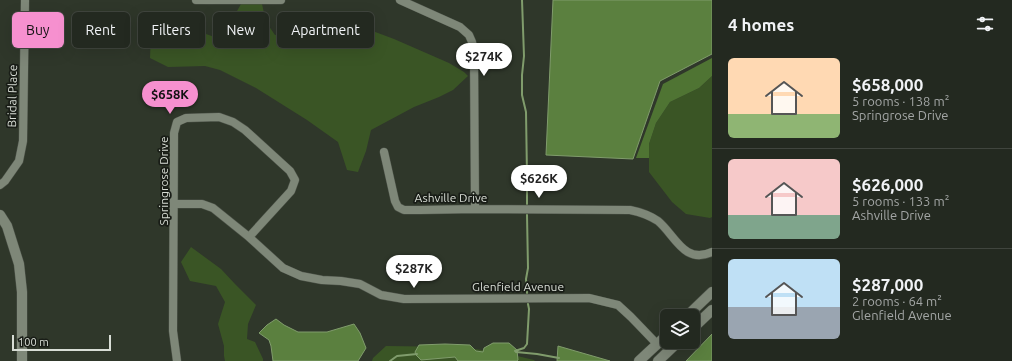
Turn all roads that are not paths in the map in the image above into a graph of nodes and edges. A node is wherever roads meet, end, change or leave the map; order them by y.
1 (25, 0) edge
2 (196, 0) edge
3 (281, 0) edge
4 (400, 0) edge
5 (384, 152) dead end
6 (0, 185) edge
7 (175, 204) junction
8 (475, 209) junction
9 (0, 215) edge
10 (249, 237) junction
11 (712, 252) edge
12 (712, 292) edge
13 (694, 309) edge
14 (712, 310) edge
15 (700, 321) edge
16 (660, 341) edge
17 (657, 344) junction
18 (670, 349) edge
19 (666, 353) junction
20 (22, 361) edge
21 (177, 361) edge
22 (639, 361) edge
23 (658, 361) edge

1 - 6 street, Bridal Place
2 - 3 street
4 - 8 street
5 - 8 street, Ashville Drive
7 - 10 street, Glenfield Avenue
7 - 10 street, Springrose Drive
7 - 21 street, Springrose Drive
8 - 11 street, Ashville Drive
9 - 20 street
10 - 17 street, Glenfield Avenue
12 - 13 street
14 - 15 street
16 - 17 street
17 - 19 street
17 - 22 street
18 - 19 street
19 - 23 street

